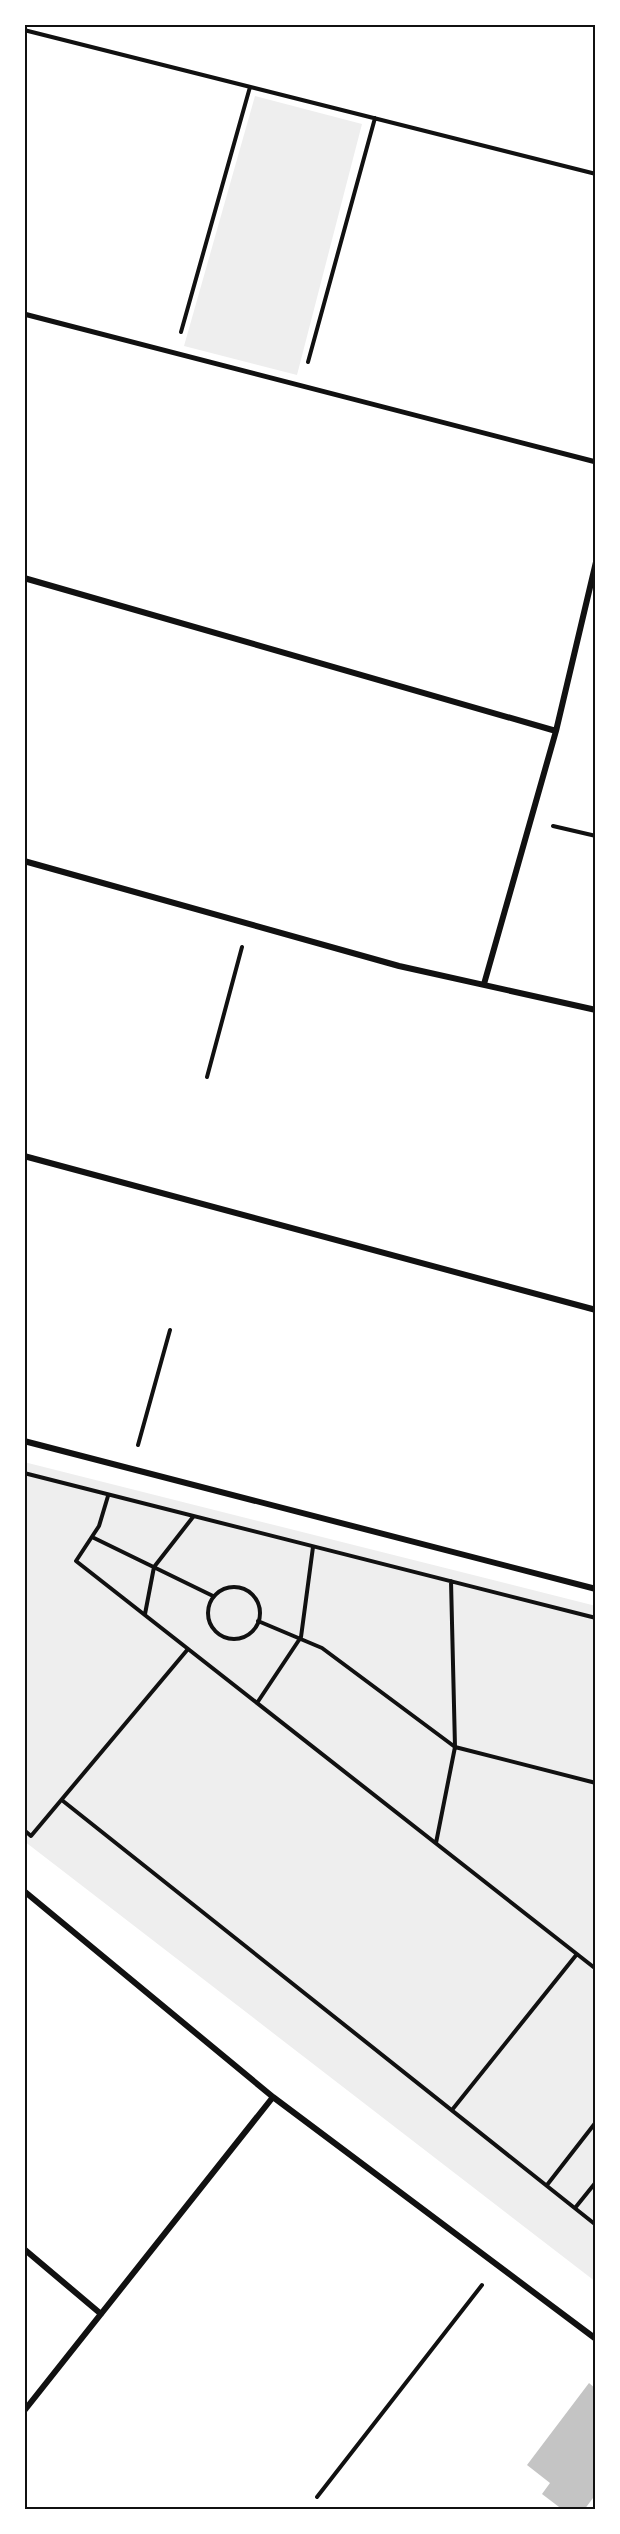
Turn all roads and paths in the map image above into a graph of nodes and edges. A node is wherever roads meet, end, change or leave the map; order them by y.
1 (24, 30) edge
2 (250, 87) junction
3 (375, 118) junction
4 (596, 174) edge
5 (24, 314) edge
6 (175, 353) junction
7 (302, 386) junction
8 (596, 462) edge
9 (596, 562) edge
10 (24, 578) edge
11 (556, 731) junction
12 (530, 821) junction
13 (596, 836) edge
14 (24, 861) edge
15 (248, 923) junction
16 (484, 984) junction
17 (596, 1010) edge
18 (207, 1077) dead end
19 (24, 1156) edge
20 (596, 1310) edge
21 (170, 1330) dead end
22 (24, 1441) edge
23 (132, 1469) junction
24 (24, 1473) edge
25 (108, 1496) junction
26 (193, 1517) junction
27 (92, 1537) junction
28 (313, 1547) junction
29 (154, 1567) junction
30 (452, 1581) junction
31 (596, 1589) edge
32 (213, 1596) junction
33 (145, 1615) junction
34 (596, 1618) edge
35 (258, 1621) junction
36 (301, 1637) junction
37 (188, 1649) junction
38 (258, 1703) junction
39 (455, 1748) junction
40 (596, 1783) edge
41 (63, 1801) junction
42 (24, 1830) edge
43 (436, 1843) junction
44 (24, 1891) edge
45 (577, 1954) junction
46 (596, 1969) edge
47 (273, 2097) junction
48 (452, 2110) junction
49 (596, 2122) edge
50 (596, 2181) edge
51 (547, 2185) junction
52 (575, 2208) junction
53 (596, 2225) edge
54 (24, 2249) edge
55 (498, 2264) junction
56 (101, 2314) junction
57 (596, 2339) edge
58 (24, 2411) edge
59 (317, 2497) dead end

1 - 2 path
2 - 3 path
2 - 6 path
3 - 4 path
3 - 7 path
5 - 6 street
6 - 7 street
7 - 8 street
9 - 11 street
10 - 11 street
11 - 12 street
12 - 13 path
12 - 16 street
14 - 15 street
15 - 16 street
15 - 18 path
16 - 17 street
19 - 20 street
21 - 23 path
22 - 23 street
23 - 31 street
24 - 25 path
25 - 26 path
25 - 27 path
26 - 28 path
26 - 29 path
27 - 29 path
27 - 33 path
28 - 30 path
28 - 36 path
29 - 32 path
29 - 33 path
30 - 34 path
30 - 39 path
32 - 35 path
32 - 35 path
33 - 37 path
35 - 36 path
36 - 38 path
36 - 39 path
37 - 38 path
37 - 41 path
38 - 43 path
39 - 40 path
39 - 43 path
41 - 42 path
41 - 48 path
43 - 45 path
44 - 47 street
45 - 46 path
45 - 48 path
47 - 55 street
47 - 56 street
48 - 51 path
49 - 51 path
50 - 52 path
51 - 52 path
52 - 53 path
54 - 56 street
55 - 57 street
55 - 59 path
56 - 58 street

